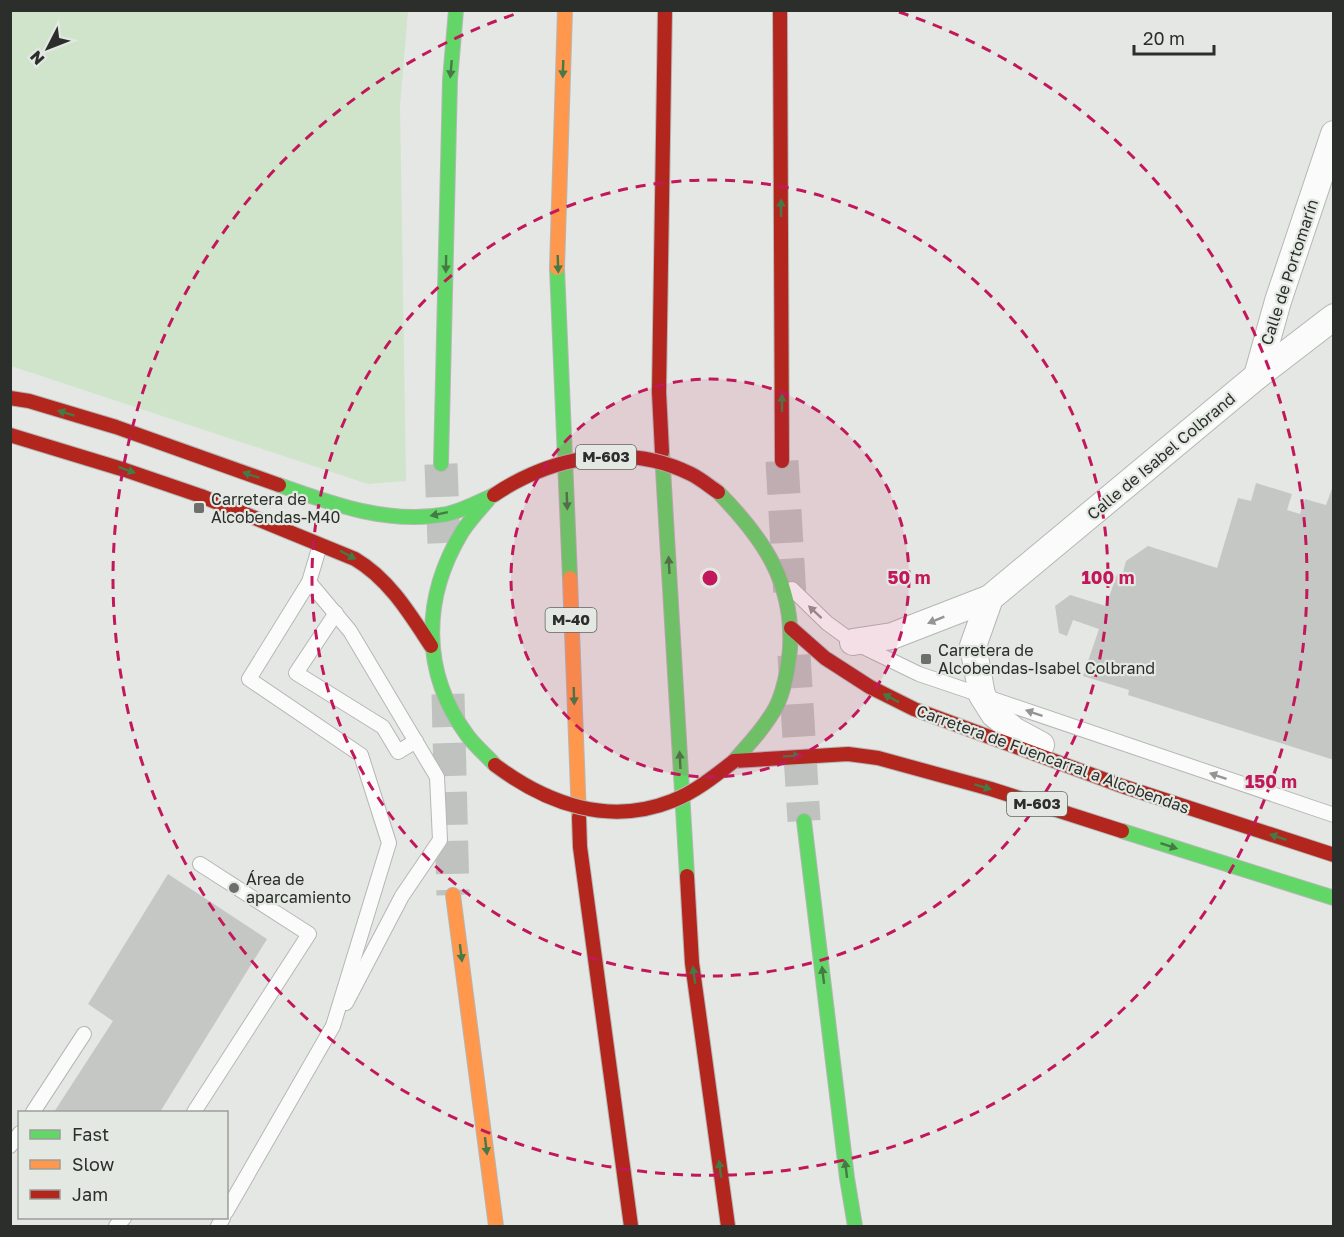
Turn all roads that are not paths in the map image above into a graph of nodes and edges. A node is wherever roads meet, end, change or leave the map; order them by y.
1 (456, 10) edge
2 (565, 10) edge
3 (665, 10) edge
4 (780, 10) edge
5 (1334, 134) edge
6 (1334, 316) edge
7 (1257, 375) junction
8 (10, 396) edge
9 (10, 435) edge
10 (782, 461) tunnel mouth
11 (441, 464) tunnel mouth
12 (494, 495) junction
13 (320, 545) junction
14 (781, 577) junction
15 (309, 582) junction
16 (990, 598) junction
17 (336, 613) junction
18 (790, 628) junction
19 (853, 642) junction
20 (431, 646) junction
21 (982, 695) junction
22 (416, 741) junction
23 (734, 761) junction
24 (1122, 786) junction
25 (1334, 815) edge
26 (804, 821) tunnel mouth
27 (1334, 855) edge
28 (200, 864) dead end
29 (453, 895) tunnel mouth
30 (1334, 898) edge
31 (333, 1026) junction
32 (84, 1034) dead end
33 (34, 1111) edge
34 (195, 1111) edge
35 (228, 1209) edge
36 (496, 1227) edge
37 (631, 1227) edge
38 (728, 1227) edge
39 (855, 1227) edge

1 -> 11 highway
2 -> 37 highway, M-40
38 -> 3 highway
10 -> 4 highway
5 - 7 street, Calle de Portomarín
6 - 7 street, Calle de Isabel Colbrand
7 - 16 street, Calle de Isabel Colbrand
12 -> 8 highway, M-603
9 -> 13 highway, M-603
12 - 14 highway, M-603, bridge
12 - 20 highway, M-603
13 - 15 lane
13 -> 20 highway, M-603
14 - 18 highway, M-603
19 -> 14 lane
15 - 17 lane
15 - 31 lane
16 -> 19 street, Calle de Isabel Colbrand
16 - 21 street
17 - 22 lane
17 - 22 lane
18 - 23 highway, M-603
24 -> 18 highway, Carretera de Fuencarral a Alcobendas / M-603
19 - 21 lane
20 - 23 highway, M-603, bridge
21 - 24 street
25 -> 21 lane
22 - 31 lane
23 -> 30 highway, M-603
27 -> 24 highway, Carretera de Fuencarral a Alcobendas / M-603
39 -> 26 highway
28 - 34 lane
29 -> 36 highway
31 - 35 lane
32 - 33 lane

